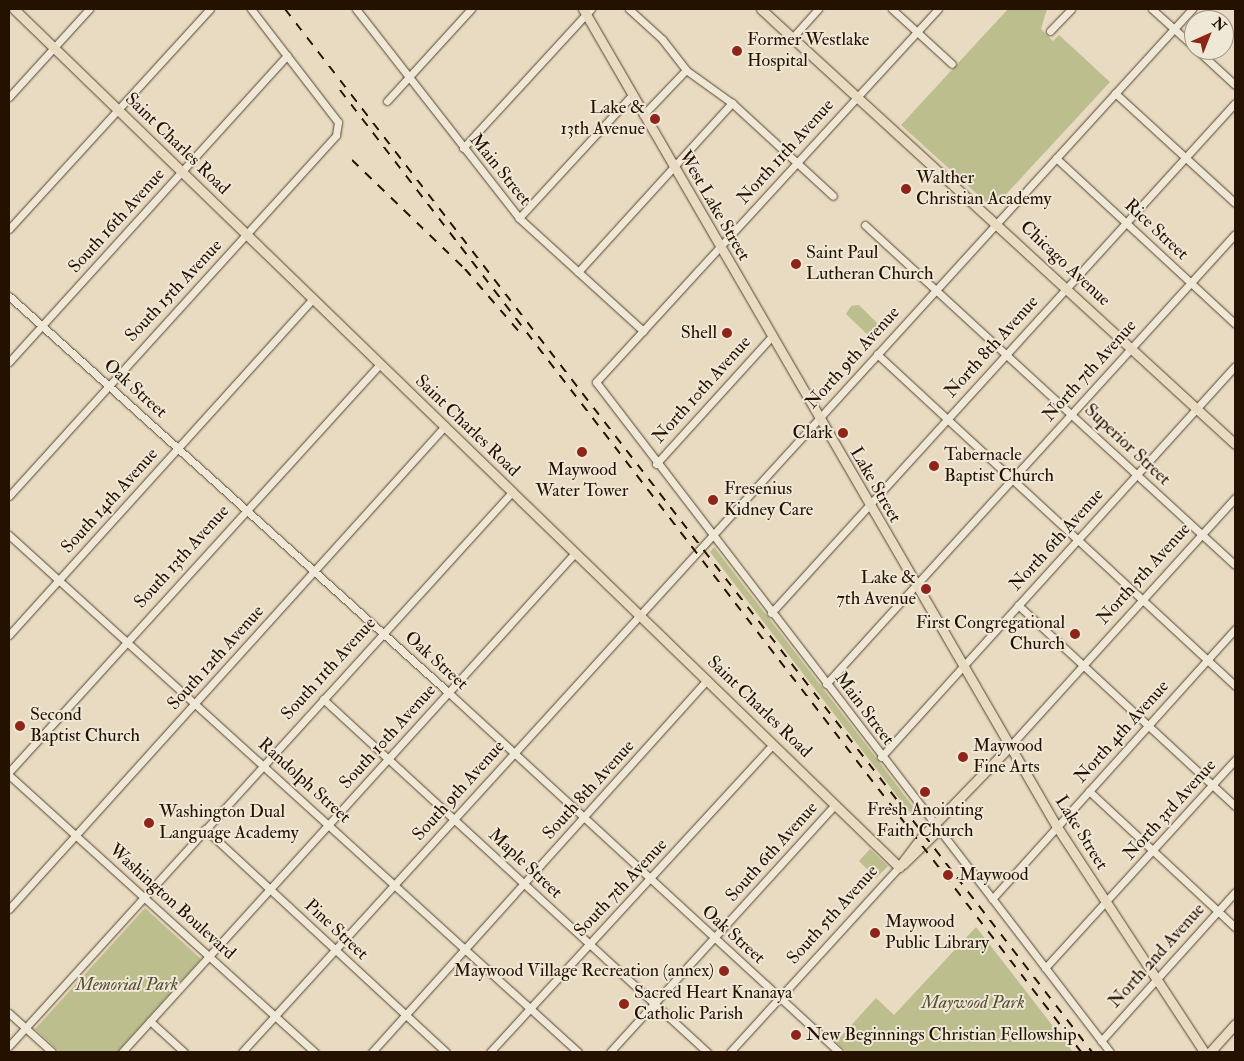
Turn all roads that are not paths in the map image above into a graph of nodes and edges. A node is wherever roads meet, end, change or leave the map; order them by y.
1 (14, 9) edge
2 (89, 9) edge
3 (210, 9) edge
4 (251, 9) edge
5 (356, 9) edge
6 (471, 9) edge
7 (629, 9) edge
8 (761, 9) edge
9 (818, 9) edge
10 (892, 9) edge
11 (938, 9) edge
12 (1071, 9) edge
13 (1152, 9) edge
14 (1192, 9) edge
15 (586, 11) edge
16 (1174, 29) junction
17 (1050, 31) dead end
18 (917, 32) junction
19 (792, 38) junction
20 (1184, 38) edge
21 (54, 47) junction
22 (287, 56) junction
23 (1208, 60) edge
24 (952, 64) dead end
25 (686, 70) junction
26 (409, 78) junction
27 (1235, 85) edge
28 (1115, 93) junction
29 (632, 95) junction
30 (9, 97) edge
31 (857, 97) junction
32 (387, 101) dead end
33 (1235, 103) edge
34 (732, 104) junction
35 (118, 110) junction
36 (643, 116) junction
37 (463, 148) junction
38 (1056, 158) junction
39 (1186, 158) junction
40 (797, 162) junction
41 (673, 168) junction
42 (181, 171) junction
43 (833, 196) dead end
44 (1235, 204) edge
45 (519, 218) junction
46 (995, 222) junction
47 (1126, 223) junction
48 (866, 225) dead end
49 (9, 229) edge
50 (247, 234) junction
51 (1235, 234) edge
52 (719, 248) junction
53 (578, 272) junction
54 (1191, 283) junction
55 (1066, 287) junction
56 (936, 289) junction
57 (9, 296) edge
58 (313, 298) junction
59 (1235, 324) edge
60 (42, 326) junction
61 (643, 331) junction
62 (772, 337) junction
63 (1132, 348) junction
64 (877, 354) junction
65 (1006, 354) junction
66 (9, 362) edge
67 (380, 364) junction
68 (1235, 366) edge
69 (596, 382) joint
70 (108, 385) junction
71 (1197, 408) junction
72 (1072, 414) junction
73 (818, 419) junction
74 (947, 419) junction
75 (445, 426) junction
76 (1235, 444) edge
77 (178, 448) junction
78 (656, 464) junction
79 (1137, 474) junction
80 (1012, 479) junction
81 (512, 492) junction
82 (9, 496) edge
83 (1235, 498) edge
84 (868, 506) junction
85 (246, 509) junction
86 (1202, 534) junction
87 (9, 535) edge
88 (712, 535) junction
89 (1077, 540) junction
90 (699, 550) joint
91 (575, 553) junction
92 (1235, 565) edge
93 (314, 571) junction
94 (59, 580) junction
95 (916, 586) junction
96 (1143, 600) junction
97 (1018, 605) junction
98 (772, 613) junction
99 (640, 615) junction
100 (1235, 629) edge
101 (383, 633) junction
102 (9, 634) edge
103 (127, 641) junction
104 (1208, 660) junction
105 (962, 666) junction
106 (1083, 666) junction
107 (708, 680) junction
108 (826, 684) junction
109 (1235, 686) edge
110 (449, 692) junction
111 (323, 698) junction
112 (196, 703) junction
113 (1148, 726) junction
114 (773, 744) junction
115 (1010, 746) junction
116 (514, 752) junction
117 (881, 757) junction
118 (388, 759) junction
119 (1235, 760) edge
120 (263, 764) junction
121 (9, 773) edge
122 (1212, 785) junction
123 (1088, 791) junction
124 (835, 805) junction
125 (1235, 806) edge
126 (585, 818) junction
127 (454, 819) junction
128 (329, 824) junction
129 (936, 826) junction
130 (1057, 826) junction
131 (204, 829) junction
132 (76, 835) junction
133 (923, 840) joint
134 (1153, 850) junction
135 (899, 866) junction
136 (650, 880) junction
137 (395, 884) junction
138 (525, 884) junction
139 (270, 889) junction
140 (1235, 892) edge
141 (143, 897) junction
142 (992, 899) junction
143 (1106, 902) junction
144 (9, 909) edge
145 (1218, 911) junction
146 (1235, 927) edge
147 (714, 938) junction
148 (590, 944) junction
149 (466, 949) junction
150 (335, 950) junction
151 (209, 956) junction
152 (1045, 968) junction
153 (1156, 979) junction
154 (780, 998) junction
155 (654, 1004) junction
156 (530, 1009) junction
157 (9, 1013) edge
158 (406, 1015) junction
159 (275, 1016) junction
160 (150, 1021) junction
161 (1235, 1024) edge
162 (25, 1028) junction
163 (1101, 1041) junction
164 (9, 1046) edge
165 (52, 1052) edge
166 (122, 1052) edge
167 (184, 1052) edge
168 (242, 1052) edge
169 (314, 1052) edge
170 (372, 1052) edge
171 (446, 1052) edge
172 (490, 1052) edge
173 (578, 1052) edge
174 (610, 1052) edge
175 (707, 1052) edge
176 (730, 1052) edge
177 (839, 1052) edge
178 (1110, 1052) edge
179 (1204, 1052) edge
180 (1210, 1052) edge

1 - 21 main road, Saint Charles Road
2 - 21 street
3 - 35 street
4 - 22 street
5 - 26 street, Main Street
6 - 26 street
7 - 25 street
8 - 19 main road, Chicago Avenue
9 - 19 street
10 - 18 street
11 - 18 street, North 11th Avenue
12 - 17 street
13 - 16 street
14 - 16 street, North 9th Avenue
15 - 29 main road, West Lake Street
15 - 37 street
16 - 20 street
16 - 28 street, North 9th Avenue
18 - 24 street
18 - 31 street, North 11th Avenue
19 - 31 main road, Chicago Avenue
21 - 30 street
21 - 35 main road, Saint Charles Road
22 - 42 street, South 16th Avenue
22 - 50 street, South 15th Avenue
23 - 27 street
25 - 34 street
25 - 36 street
26 - 32 street
26 - 37 street, Main Street
28 - 38 street, North 9th Avenue
28 - 39 street
29 - 36 main road, West Lake Street
29 - 45 street
31 - 40 street, North 11th Avenue
31 - 46 main road, Chicago Avenue
33 - 39 street, North 8th Avenue
34 - 40 street
34 - 41 street
35 - 42 main road, Saint Charles Road
35 - 49 street
36 - 41 main road, West Lake Street
37 - 45 street, Main Street
38 - 46 street, North 9th Avenue
38 - 47 street, Rice Street
39 - 44 street
39 - 47 street, North 8th Avenue
40 - 43 street
40 - 52 street, North 11th Avenue
41 - 52 main road, West Lake Street
41 - 53 street
42 - 50 main road, Saint Charles Road
42 - 60 street, South 16th Avenue
45 - 53 street, Main Street
46 - 55 main road, Chicago Avenue
46 - 56 street, North 9th Avenue
47 - 54 street, Rice Street
47 - 55 street, North 8th Avenue
48 - 56 street, Superior Street
50 - 58 main road, Saint Charles Road
50 - 70 street, South 15th Avenue
51 - 54 street, North 7th Avenue
52 - 61 street, North 11th Avenue
52 - 62 main road, West Lake Street
53 - 61 street, Main Street
54 - 59 street, Rice Street
54 - 63 street, North 7th Avenue
55 - 63 main road, Chicago Avenue
55 - 65 street, North 8th Avenue
56 - 64 street, North 9th Avenue
56 - 65 street, Superior Street
57 - 60 street, Oak Street
58 - 67 main road, Saint Charles Road
58 - 77 street, South 14th Avenue
60 - 66 street, South 16th Avenue
60 - 70 street, Oak Street
61 - 69 street, North 11th Avenue
62 - 73 main road, West Lake Street
62 - 78 street, North 10th Avenue
63 - 71 main road, Chicago Avenue
63 - 72 street, North 7th Avenue
64 - 73 street, North 9th Avenue
64 - 74 street
65 - 72 street, Superior Street
65 - 74 street, North 8th Avenue
67 - 75 main road, Saint Charles Road
67 - 85 street, South 13th Avenue
68 - 71 street, North 6th Avenue
69 - 78 street, Main Street
70 - 77 street, Oak Street
70 - 82 street, South 15th Avenue
71 - 76 main road, Chicago Avenue
71 - 79 street, North 6th Avenue
72 - 79 street, Superior Street
72 - 80 street, North 7th Avenue
73 - 84 main road, Lake Street
73 - 88 street, North 9th Avenue
74 - 80 street
74 - 84 street, North 8th Avenue
75 - 81 main road, Saint Charles Road
75 - 93 street, South 12th Avenue
77 - 85 street, Oak Street
77 - 94 street, South 14th Avenue
78 - 88 street, Main Street
79 - 86 street, Superior Street
79 - 89 street, North 6th Avenue
80 - 89 street
80 - 95 street, North 7th Avenue
81 - 91 main road, Saint Charles Road
81 - 101 street, South 11th Avenue
83 - 86 street, North 5th Avenue
84 - 95 main road, Lake Street
84 - 98 street, North 8th Avenue
85 - 93 street, Oak Street
85 - 103 street, South 13th Avenue
86 - 92 street, Superior Street
86 - 96 street, North 5th Avenue
87 - 94 street, Randolph Street
88 - 90 street, North 9th Avenue
88 - 98 street, Main Street
89 - 96 street
89 - 97 street, North 6th Avenue
90 - 99 street, South 9th Avenue
91 - 99 main road, Saint Charles Road
91 - 110 street, South 10th Avenue
93 - 101 street, Oak Street
93 - 112 street, South 12th Avenue
94 - 102 street, South 14th Avenue
94 - 103 street, Randolph Street
95 - 105 main road, Lake Street
95 - 108 street, North 7th Avenue
96 - 104 street
96 - 106 street, North 5th Avenue
97 - 105 street, North 6th Avenue
97 - 106 street
98 - 108 street, Main Street
99 - 107 main road, Saint Charles Road
99 - 116 street, South 9th Avenue
100 - 104 street, North 4th Avenue
101 - 110 street, Oak Street
101 - 111 street, South 11th Avenue
103 - 112 street, Randolph Street
103 - 121 street, South 13th Avenue
104 - 109 street
104 - 113 street, North 4th Avenue
105 - 115 main road, Lake Street
105 - 117 street, North 6th Avenue
106 - 113 street
106 - 115 street, North 5th Avenue
107 - 114 main road, Saint Charles Road
107 - 126 street, South 8th Avenue
108 - 117 street, Main Street
110 - 116 street, Oak Street
110 - 118 street, South 10th Avenue
111 - 118 street, Maple Street
111 - 120 street, South 11th Avenue
112 - 120 street, Randolph Street
112 - 132 street, South 12th Avenue
113 - 122 street
113 - 123 street, North 4th Avenue
114 - 124 main road, Saint Charles Road
114 - 136 street, South 7th Avenue
115 - 129 main road, North 5th Avenue
115 - 130 main road, Lake Street
116 - 126 street, Oak Street
116 - 127 street, South 9th Avenue
117 - 129 street, Main Street
118 - 127 street, Maple Street
118 - 128 street, South 10th Avenue
119 - 122 street, North 3rd Avenue
120 - 128 street, Randolph Street
120 - 131 street, South 11th Avenue
121 - 132 street, Washington Boulevard
122 - 125 street
122 - 134 street, North 3rd Avenue
123 - 130 street, North 4th Avenue
123 - 134 street
124 - 135 main road, Saint Charles Road
124 - 147 street, South 6th Avenue
126 - 136 street, Oak Street
126 - 138 street, South 8th Avenue
127 - 137 street, South 9th Avenue
127 - 138 street, Maple Street
128 - 137 street, Randolph Street
128 - 139 street, South 10th Avenue
129 - 133 main road, North 5th Avenue
129 - 142 street, Main Street
130 - 142 street, North 4th Avenue
130 - 143 main road, Lake Street
131 - 139 street, Pine Street
131 - 141 street, South 11th Avenue
132 - 141 street, Washington Boulevard
132 - 144 street, South 12th Avenue
133 - 135 main road, South 5th Avenue
134 - 143 street, North 3rd Avenue
134 - 145 street
135 - 154 street, South 5th Avenue
136 - 147 street, Oak Street
136 - 148 street, South 7th Avenue
137 - 149 street, Randolph Street
137 - 150 street, South 9th Avenue
138 - 148 street, Maple Street
138 - 149 street, South 8th Avenue
139 - 150 street, Pine Street
139 - 151 street, South 10th Avenue
140 - 145 street, North 2nd Avenue
141 - 151 street, Washington Boulevard
141 - 162 street, South 11th Avenue
142 - 152 street, Main Street
143 - 152 street, North 3rd Avenue
143 - 153 main road, Lake Street
145 - 146 street
145 - 153 street, North 2nd Avenue
147 - 154 street, Oak Street
147 - 155 street, South 6th Avenue
148 - 155 street, Maple Street
148 - 156 street, South 7th Avenue
149 - 156 street, Randolph Street
149 - 158 street, South 8th Avenue
150 - 158 street, Pine Street
150 - 159 street, South 9th Avenue
151 - 159 street, Washington Boulevard
151 - 160 street, South 10th Avenue
152 - 163 street, Main Street
153 - 163 street, North 2nd Avenue
153 - 179 main road, Lake Street
154 - 176 street, South 5th Avenue
154 - 177 street, Oak Street
155 - 174 street, South 6th Avenue
155 - 175 street, Maple Street
156 - 172 street, South 7th Avenue
156 - 173 street, Randolph Street
157 - 162 street
158 - 170 street, South 8th Avenue
158 - 171 street, Pine Street
159 - 168 street, South 9th Avenue
159 - 169 street, Washington Boulevard
160 - 166 street, South 10th Avenue
160 - 167 street
161 - 180 main road
162 - 164 street, South 11th Avenue
162 - 165 street
163 - 178 street, Main Street

